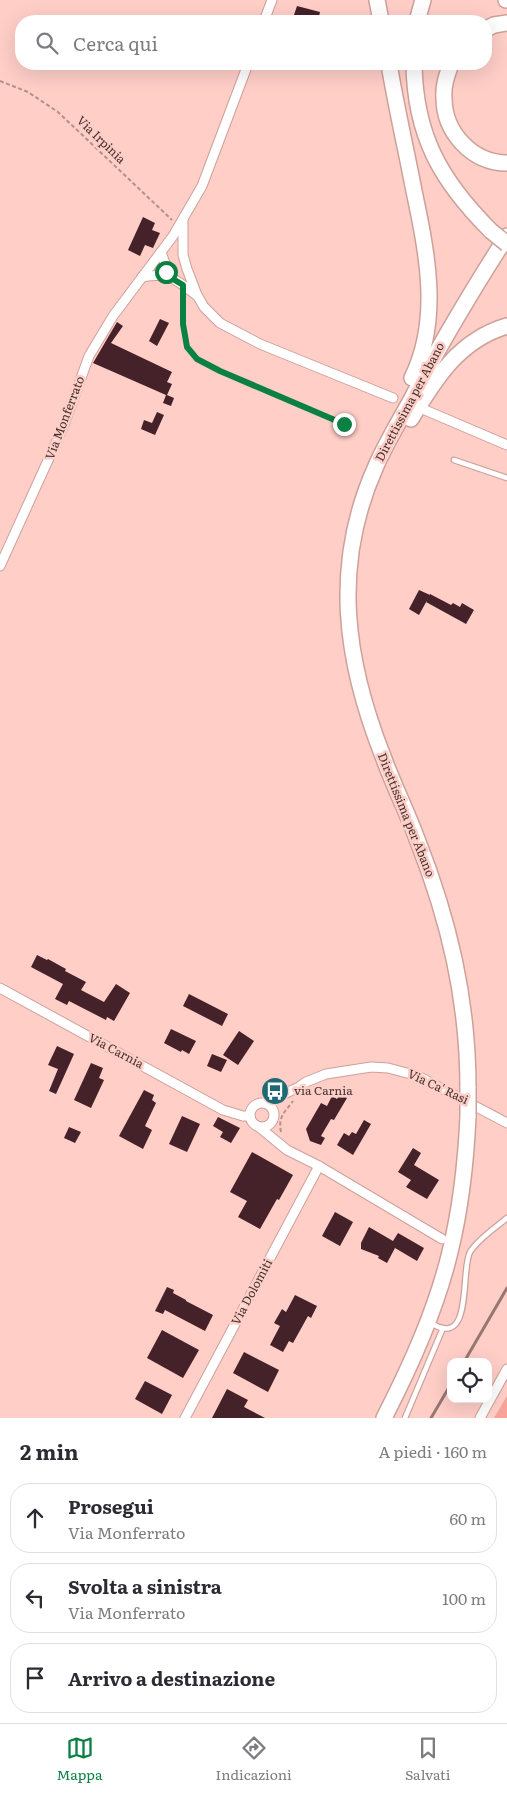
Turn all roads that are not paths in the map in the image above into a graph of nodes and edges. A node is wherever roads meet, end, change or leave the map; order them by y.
1 (272, 0) edge
2 (377, 0) edge
3 (423, 0) edge
4 (266, 15) edge
5 (381, 15) edge
6 (418, 15) edge
7 (507, 23) edge
8 (492, 26) edge
9 (246, 70) edge
10 (391, 70) edge
11 (415, 70) edge
12 (448, 70) edge
13 (507, 163) edge
14 (182, 223) junction
15 (507, 236) edge
16 (507, 244) edge
17 (164, 249) junction
18 (183, 256) junction
19 (168, 276) junction
20 (142, 277) junction
21 (197, 295) junction
22 (507, 326) edge
23 (393, 398) dead end
24 (425, 410) dead end
25 (507, 444) edge
26 (454, 460) dead end
27 (376, 466) junction
28 (507, 478) edge
29 (0, 566) edge
30 (0, 988) edge
31 (279, 1096) junction
32 (265, 1103) junction
33 (252, 1111) junction
34 (274, 1112) junction
35 (271, 1123) junction
36 (507, 1123) edge
37 (260, 1127) junction
38 (274, 1138) junction
39 (319, 1166) junction
40 (507, 1218) edge
41 (442, 1238) dead end
42 (428, 1321) junction
43 (443, 1328) junction
44 (507, 1369) edge
45 (186, 1418) edge
46 (384, 1418) edge
47 (405, 1418) edge
48 (480, 1418) edge

1 - 4 street
2 - 5 highway
3 - 6 highway
7 - 8 highway
9 - 14 street, Via Monferrato
10 - 27 highway
11 - 16 highway, bridge
12 - 13 highway
14 - 17 street, Via Monferrato
14 - 18 street, Via Monferrato
15 - 27 highway, Direttissima per Abano
17 - 18 street
17 - 19 street
17 - 20 street, Via Monferrato
18 - 21 street, Via Monferrato
19 - 20 street
19 - 21 street, Via Monferrato
20 - 29 street, Via Monferrato
21 - 23 street, Via Monferrato
22 - 27 highway
24 - 25 street
26 - 28 lane
27 - 42 highway, Direttissima per Abano, bridge
30 - 33 street, Via Carnia
31 - 32 street, Via Ca' Rasi
31 - 34 street
31 - 36 street, Via Ca' Rasi
32 - 33 street
32 - 34 street
33 - 37 street
34 - 35 street
35 - 37 street
35 - 38 street
37 - 38 street
38 - 39 street
39 - 41 street
39 - 45 street, Via Dolomiti
40 - 43 lane
42 - 43 lane
42 - 46 highway, Direttissima per Abano
43 - 47 lane
44 - 48 street

